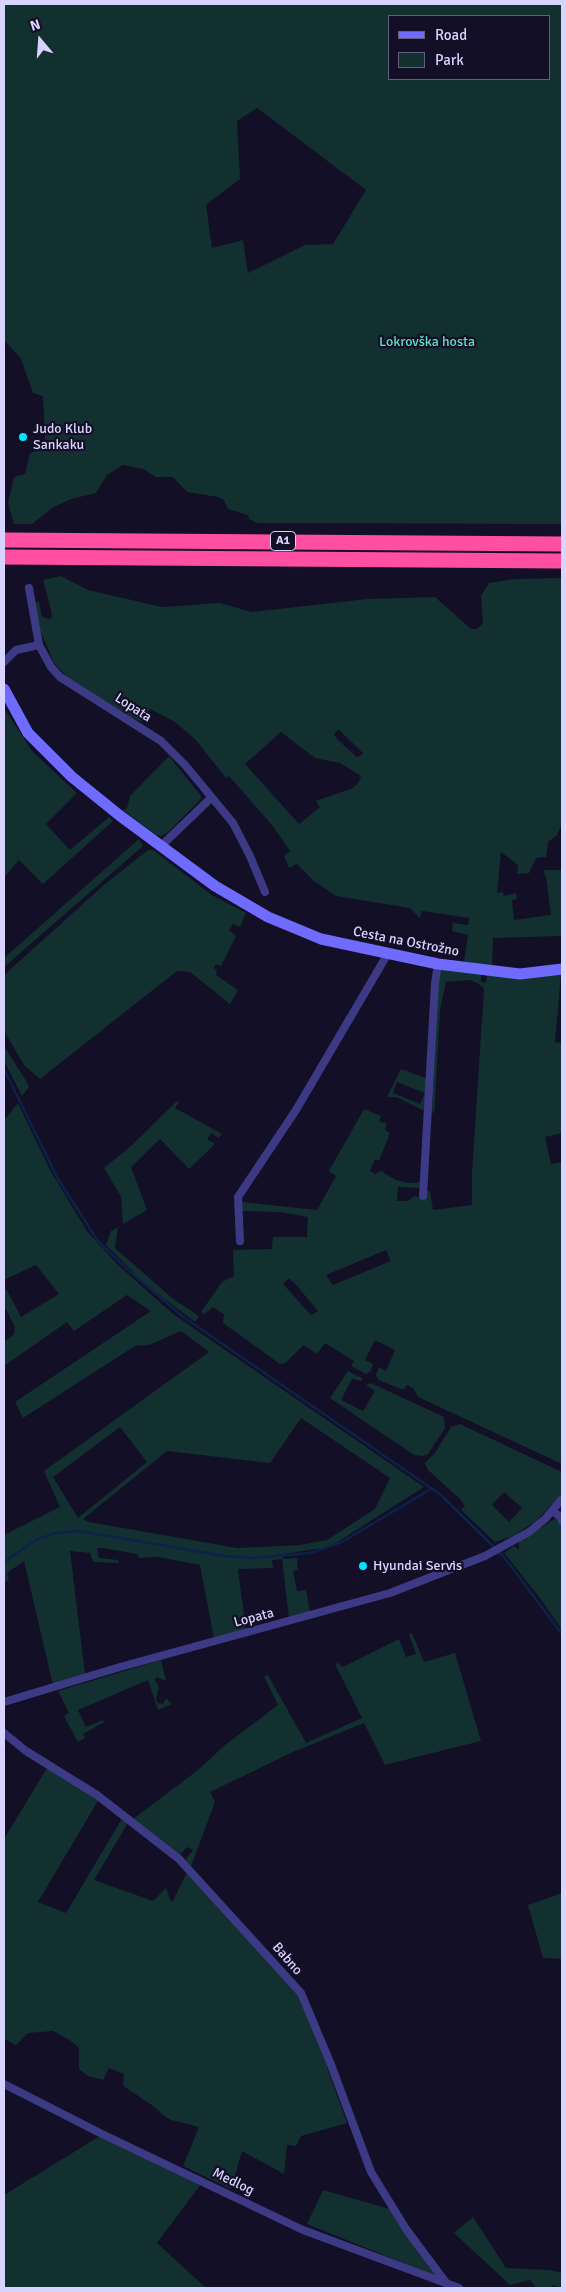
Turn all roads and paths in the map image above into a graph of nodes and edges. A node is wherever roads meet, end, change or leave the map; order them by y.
1 (4, 540) edge
2 (562, 544) edge
3 (4, 557) edge
4 (562, 560) edge
5 (29, 588) dead end
6 (39, 645) junction
7 (4, 662) edge
8 (4, 689) edge
9 (211, 798) junction
10 (162, 846) junction
11 (265, 892) dead end
12 (387, 955) junction
13 (438, 964) junction
14 (562, 969) edge
15 (423, 1196) dead end
16 (240, 1241) dead end
17 (562, 1499) edge
18 (552, 1511) junction
19 (562, 1521) edge
20 (4, 1702) edge
21 (4, 1733) edge
22 (4, 2084) edge
23 (447, 2284) junction
24 (459, 2288) edge

1 - 2 highway, A1
3 - 4 highway, A1
5 - 6 street, Lopata
6 - 7 street
6 - 9 street, Lopata
8 - 10 street, Cesta na Ostrožno
9 - 10 street
9 - 11 street, Lopata
10 - 12 street, Cesta na Ostrožno
12 - 13 street, Cesta na Ostrožno
12 - 16 street
13 - 14 street, Cesta na Ostrožno
13 - 15 street
17 - 18 street, Lopata
18 - 19 street
18 - 20 street, Lopata
21 - 23 street, Babno
22 - 23 street, Medlog
23 - 24 street, Medlog

